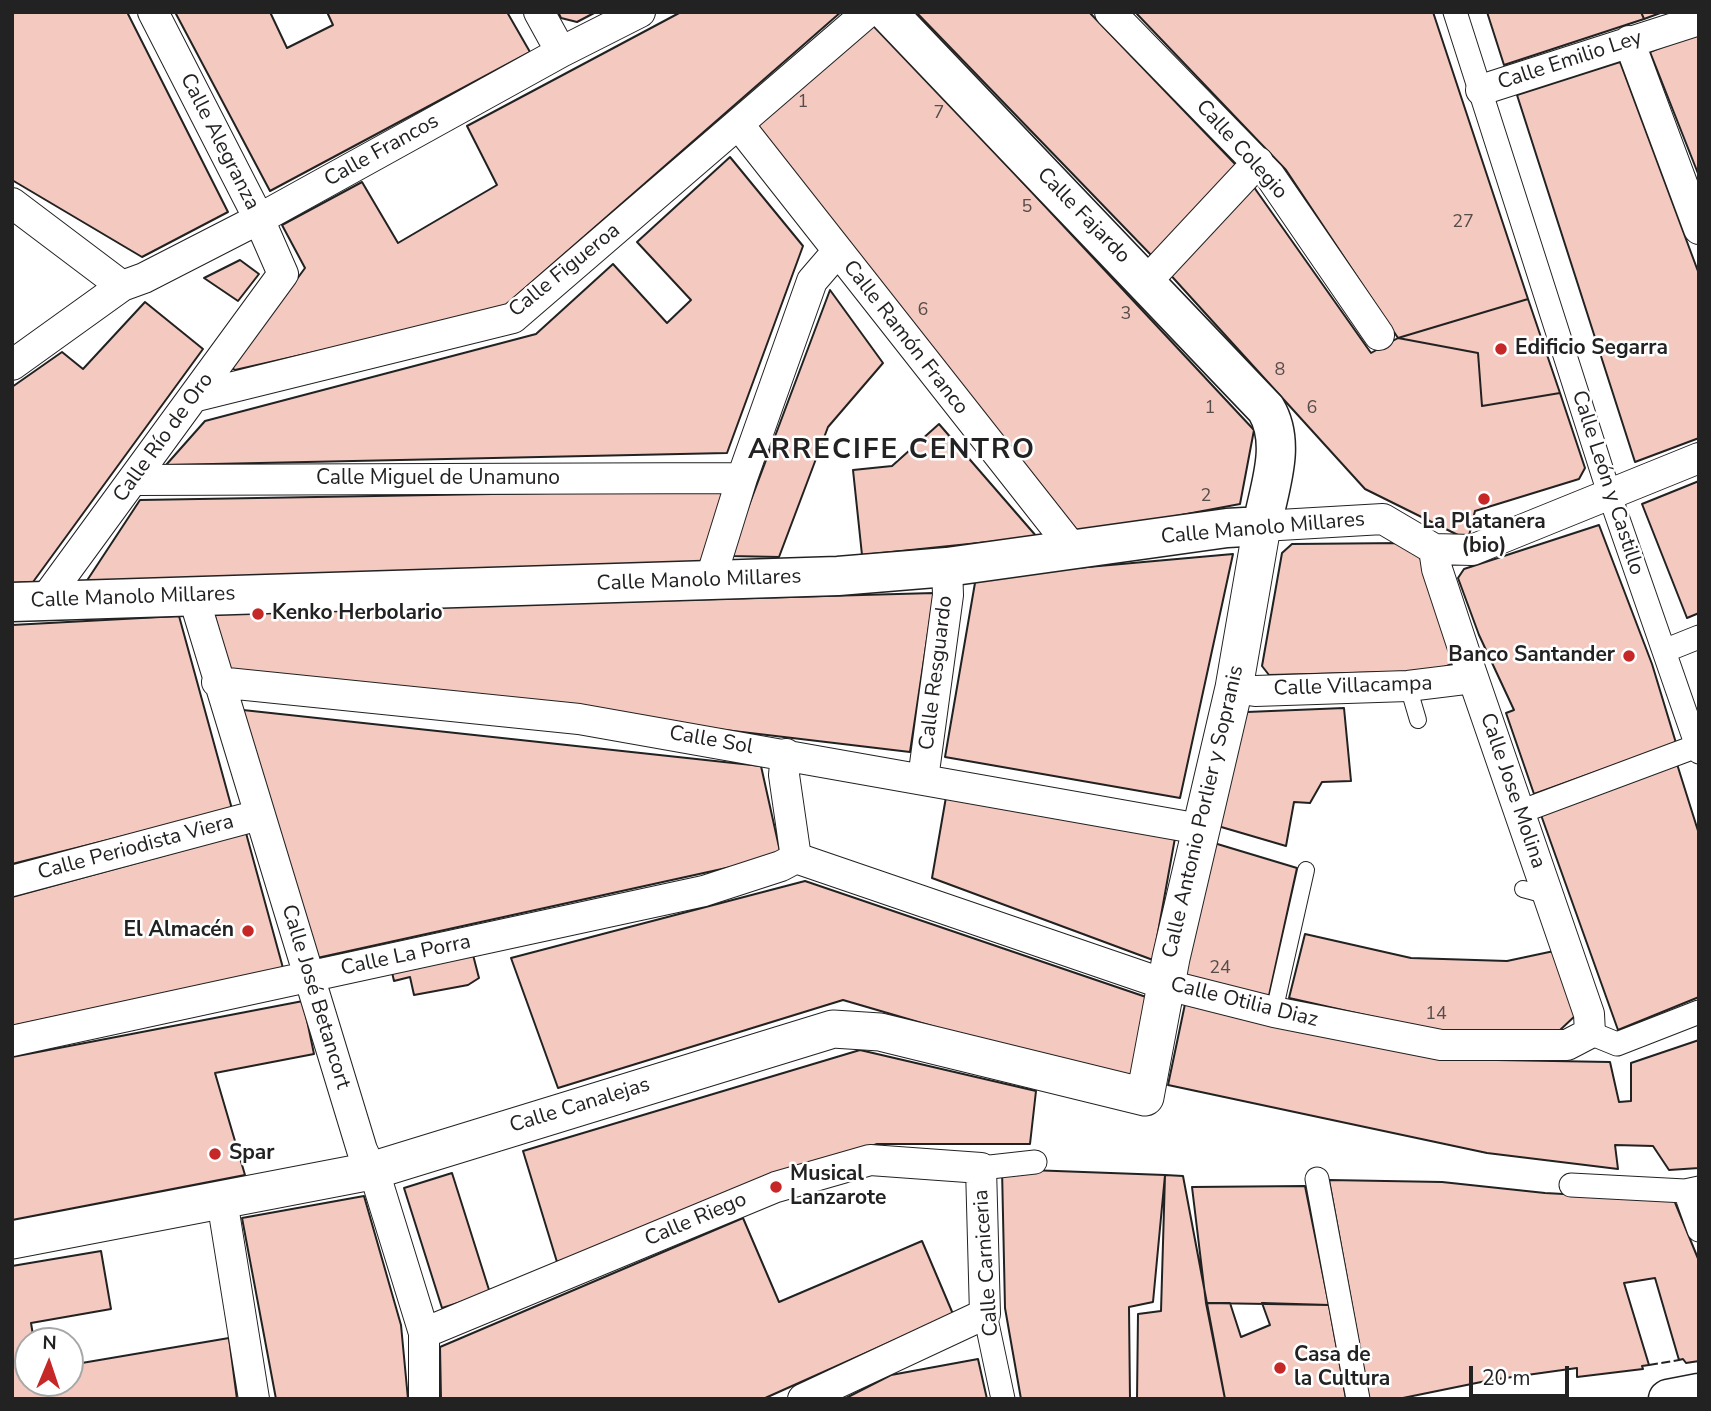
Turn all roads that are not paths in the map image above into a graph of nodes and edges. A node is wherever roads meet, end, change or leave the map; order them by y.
1 (153, 12) edge
2 (539, 12) edge
3 (640, 12) edge
4 (868, 12) edge
5 (887, 12) edge
6 (1455, 12) edge
7 (1120, 16) edge
8 (1699, 20) edge
9 (1629, 41) junction
10 (561, 52) junction
11 (1481, 90) junction
12 (739, 125) junction
13 (1258, 162) junction
14 (12, 203) edge
15 (259, 219) junction
16 (1699, 229) edge
17 (837, 252) junction
18 (282, 274) joint
19 (1146, 282) junction
20 (122, 286) junction
21 (1379, 335) dead end
22 (12, 365) edge
23 (193, 397) junction
24 (1699, 458) edge
25 (742, 478) junction
26 (135, 480) junction
27 (1610, 496) junction
28 (1262, 526) junction
29 (1073, 549) junction
30 (1434, 549) junction
31 (947, 567) junction
32 (710, 582) junction
33 (193, 595) junction
34 (28, 601) edge
35 (1699, 637) edge
36 (1664, 651) junction
37 (1473, 678) junction
38 (217, 682) junction
39 (1408, 686) junction
40 (1234, 688) junction
41 (1418, 720) dead end
42 (1698, 749) edge
43 (786, 754) junction
44 (923, 779) junction
45 (1520, 812) junction
46 (259, 815) junction
47 (1200, 829) junction
48 (796, 858) junction
49 (1306, 870) dead end
50 (12, 881) edge
51 (309, 977) junction
52 (1167, 985) junction
53 (1274, 1012) junction
54 (1699, 1012) edge
55 (1590, 1033) junction
56 (12, 1041) edge
57 (1145, 1097) joint
58 (1035, 1162) dead end
59 (981, 1168) junction
60 (371, 1171) junction
61 (1317, 1179) dead end
62 (1571, 1185) dead end
63 (1692, 1189) edge
64 (222, 1200) junction
65 (1699, 1230) edge
66 (12, 1240) edge
67 (985, 1314) junction
68 (424, 1334) junction
69 (1699, 1394) edge
70 (254, 1399) edge
71 (424, 1399) edge
72 (803, 1399) edge
73 (1003, 1399) edge
74 (1359, 1399) edge
75 (1668, 1399) edge

1 - 15 street, Calle Alegranza
2 - 10 street
3 - 10 street, Calle Francos
4 - 12 street, Calle Figueroa
5 - 19 main road, Calle Fajardo
6 - 11 street, Calle León y Castillo
7 - 13 street, Calle Colegio
8 - 9 street, Calle Emilio Ley
9 - 11 street, Calle Emilio Ley
9 - 16 street
10 - 15 street, Calle Francos
11 - 27 street, Calle León y Castillo
12 - 17 street, Calle Ramón Franco
12 - 23 street, Calle Figueroa
13 - 19 street
13 - 21 street, Calle Colegio
14 - 20 street
15 - 18 street, Calle Alegranza
15 - 20 street, Calle Francos
17 - 25 street
17 - 29 street, Calle Ramón Franco
18 - 23 street, Calle Río de Oro
19 - 28 main road, Calle Fajardo
20 - 22 street, Calle Francos
23 - 26 street, Calle Río de Oro
24 - 27 street
25 - 26 street, Calle Miguel de Unamuno
25 - 32 street
26 - 34 street, Calle Río de Oro
27 - 30 street
27 - 36 street, Calle León y Castillo
28 - 29 main road, Calle Manolo Millares
28 - 30 street, Calle Manolo Millares
28 - 40 street, Calle Antonio Porlier y Sopranis
29 - 31 main road, Calle Manolo Millares
30 - 37 street, Calle Jose Molina
31 - 32 main road, Calle Manolo Millares
31 - 44 street, Calle Resguardo
32 - 33 main road, Calle Manolo Millares
33 - 34 main road, Calle Manolo Millares
33 - 38 street, Calle José Betancort
35 - 36 street
36 - 42 street, Calle León y Castillo
37 - 39 street, Calle Villacampa
37 - 45 street, Calle Jose Molina
38 - 43 street, Calle Sol
38 - 46 street, Calle José Betancort
39 - 40 street, Calle Villacampa
39 - 41 lane
40 - 47 street, Calle Antonio Porlier y Sopranis
42 - 45 street
43 - 44 street, Calle Sol
43 - 48 street
44 - 47 street, Calle Sol
45 - 55 street, Calle Jose Molina
46 - 50 street, Calle Periodista Viera
46 - 51 street, Calle José Betancort
47 - 52 street, Calle Antonio Porlier y Sopranis
48 - 51 street, Calle La Porra
48 - 52 street, Calle Otilia Diaz
49 - 53 lane
51 - 56 street, Calle La Porra
51 - 60 street, Calle José Betancort
52 - 53 street, Calle Otilia Diaz
52 - 57 street, Calle Antonio Porlier y Sopranis
53 - 55 street, Calle Otilia Diaz
54 - 55 street
57 - 60 street, Calle Canalejas
58 - 59 street
59 - 67 street, Calle Carniceria
59 - 68 street, Calle Riego
60 - 64 street, Calle Canalejas
60 - 68 street, Calle José Betancort
61 - 74 street
62 - 63 street
63 - 65 street
64 - 66 street, Calle Canalejas
64 - 70 street
67 - 72 street
67 - 73 street, Calle Carniceria
68 - 71 street, Calle José Betancort
69 - 75 main road

